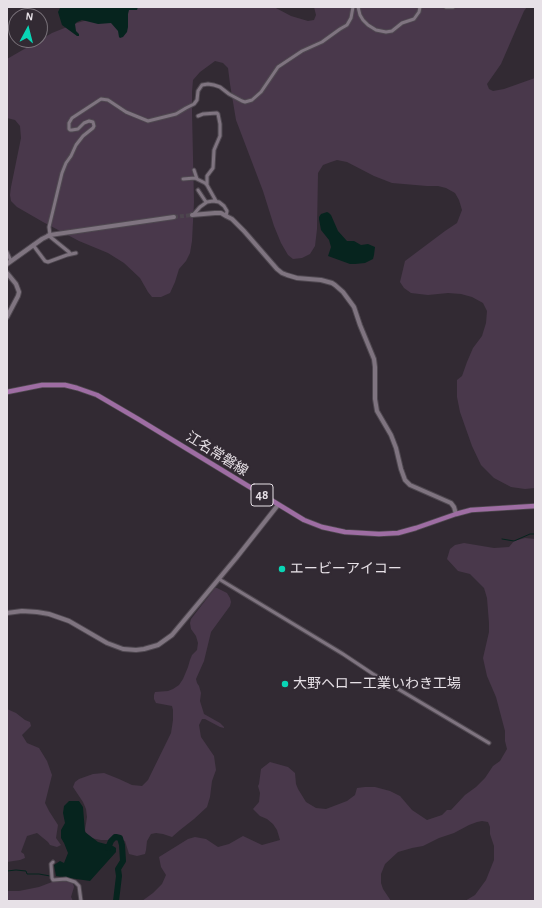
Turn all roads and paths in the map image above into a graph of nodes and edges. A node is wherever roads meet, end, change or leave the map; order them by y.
1 (353, 7) edge
2 (358, 7) edge
3 (420, 7) edge
4 (446, 7) edge
5 (453, 7) edge
6 (198, 116) dead end
7 (194, 170) dead end
8 (183, 179) dead end
9 (197, 179) junction
10 (208, 185) junction
11 (198, 190) dead end
12 (216, 201) junction
13 (206, 202) junction
14 (193, 214) joint
15 (226, 216) junction
16 (174, 217) tunnel mouth
17 (49, 235) junction
18 (33, 245) junction
19 (7, 252) edge
20 (76, 253) dead end
21 (70, 254) junction
22 (11, 260) junction
23 (7, 264) edge
24 (7, 273) edge
25 (7, 317) edge
26 (7, 392) edge
27 (278, 505) junction
28 (535, 506) edge
29 (456, 514) junction
30 (219, 579) junction
31 (7, 613) edge
32 (489, 743) dead end
33 (53, 862) dead end
34 (81, 901) edge

1 - 17 street
2 - 3 street
4 - 5 street
6 - 10 street
7 - 9 street
8 - 9 street
9 - 10 street
10 - 12 street
11 - 13 street
12 - 13 street
12 - 15 street
13 - 14 street
14 - 15 street
15 - 29 street
16 - 17 street
17 - 18 street
17 - 21 street
18 - 21 street
18 - 22 street
19 - 22 street
20 - 21 street
22 - 23 street
24 - 25 street
26 - 27 main road, 江名常磐線 / 48
27 - 29 main road, 江名常磐線 / 48
27 - 30 street
28 - 29 main road, 江名常磐線 / 48
30 - 31 street
30 - 32 street
33 - 34 street

